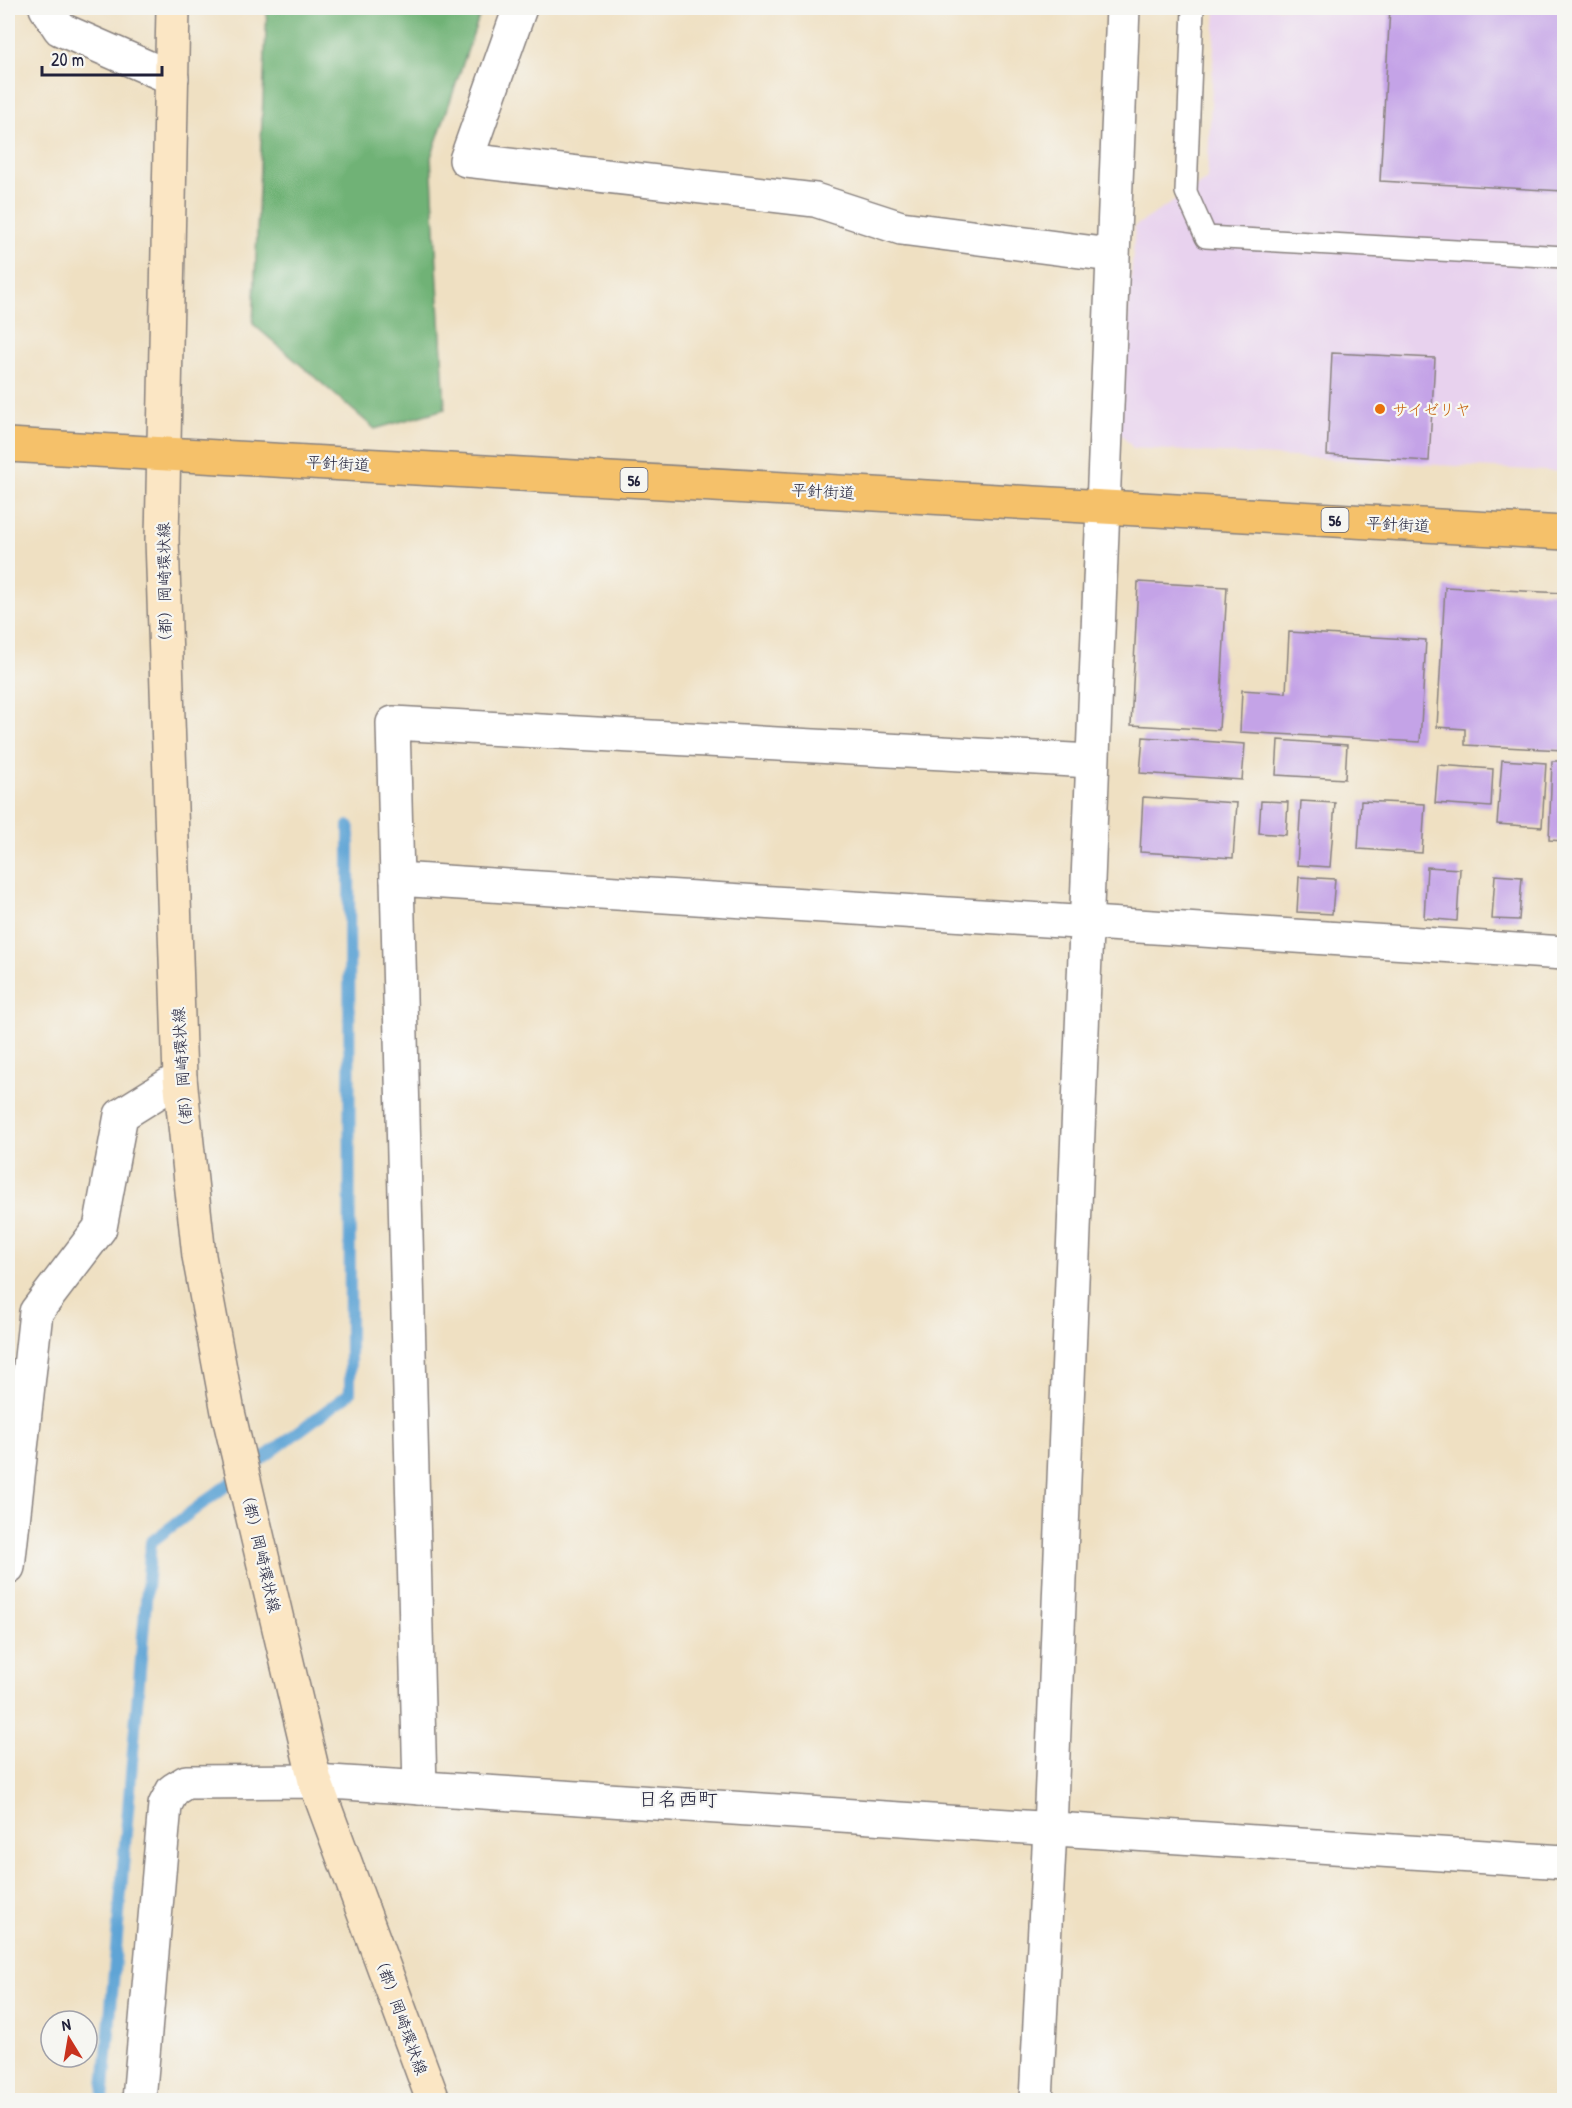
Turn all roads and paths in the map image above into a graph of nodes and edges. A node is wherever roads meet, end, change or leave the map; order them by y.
1 (46, 8) edge
2 (173, 8) edge
3 (520, 8) edge
4 (1123, 8) edge
5 (1193, 8) edge
6 (172, 78) junction
7 (1111, 255) junction
8 (1564, 257) edge
9 (8, 445) edge
10 (164, 453) junction
11 (1105, 507) junction
12 (1564, 533) edge
13 (1091, 761) junction
14 (397, 879) junction
15 (1084, 924) junction
16 (1564, 953) edge
17 (180, 1078) junction
18 (8, 1568) edge
19 (315, 1781) junction
20 (420, 1788) junction
21 (1050, 1829) junction
22 (1564, 1862) edge
23 (139, 2100) edge
24 (434, 2100) edge
25 (1036, 2100) edge

1 - 6 street
2 - 6 street, （都）岡崎環状線
3 - 7 street
4 - 7 street
5 - 8 lane
6 - 10 street, （都）岡崎環状線
7 - 11 street
9 - 10 main road, 平針街道 / 56
10 - 11 main road, 平針街道 / 56
10 - 17 street, （都）岡崎環状線
11 - 12 main road, 平針街道 / 56
11 - 13 street
13 - 14 street
13 - 15 street
14 - 15 street
14 - 20 street
15 - 16 street
15 - 21 street
17 - 18 street
17 - 19 street, （都）岡崎環状線
19 - 20 street
19 - 23 street
19 - 24 street, （都）岡崎環状線
20 - 21 street
21 - 22 street
21 - 25 street

